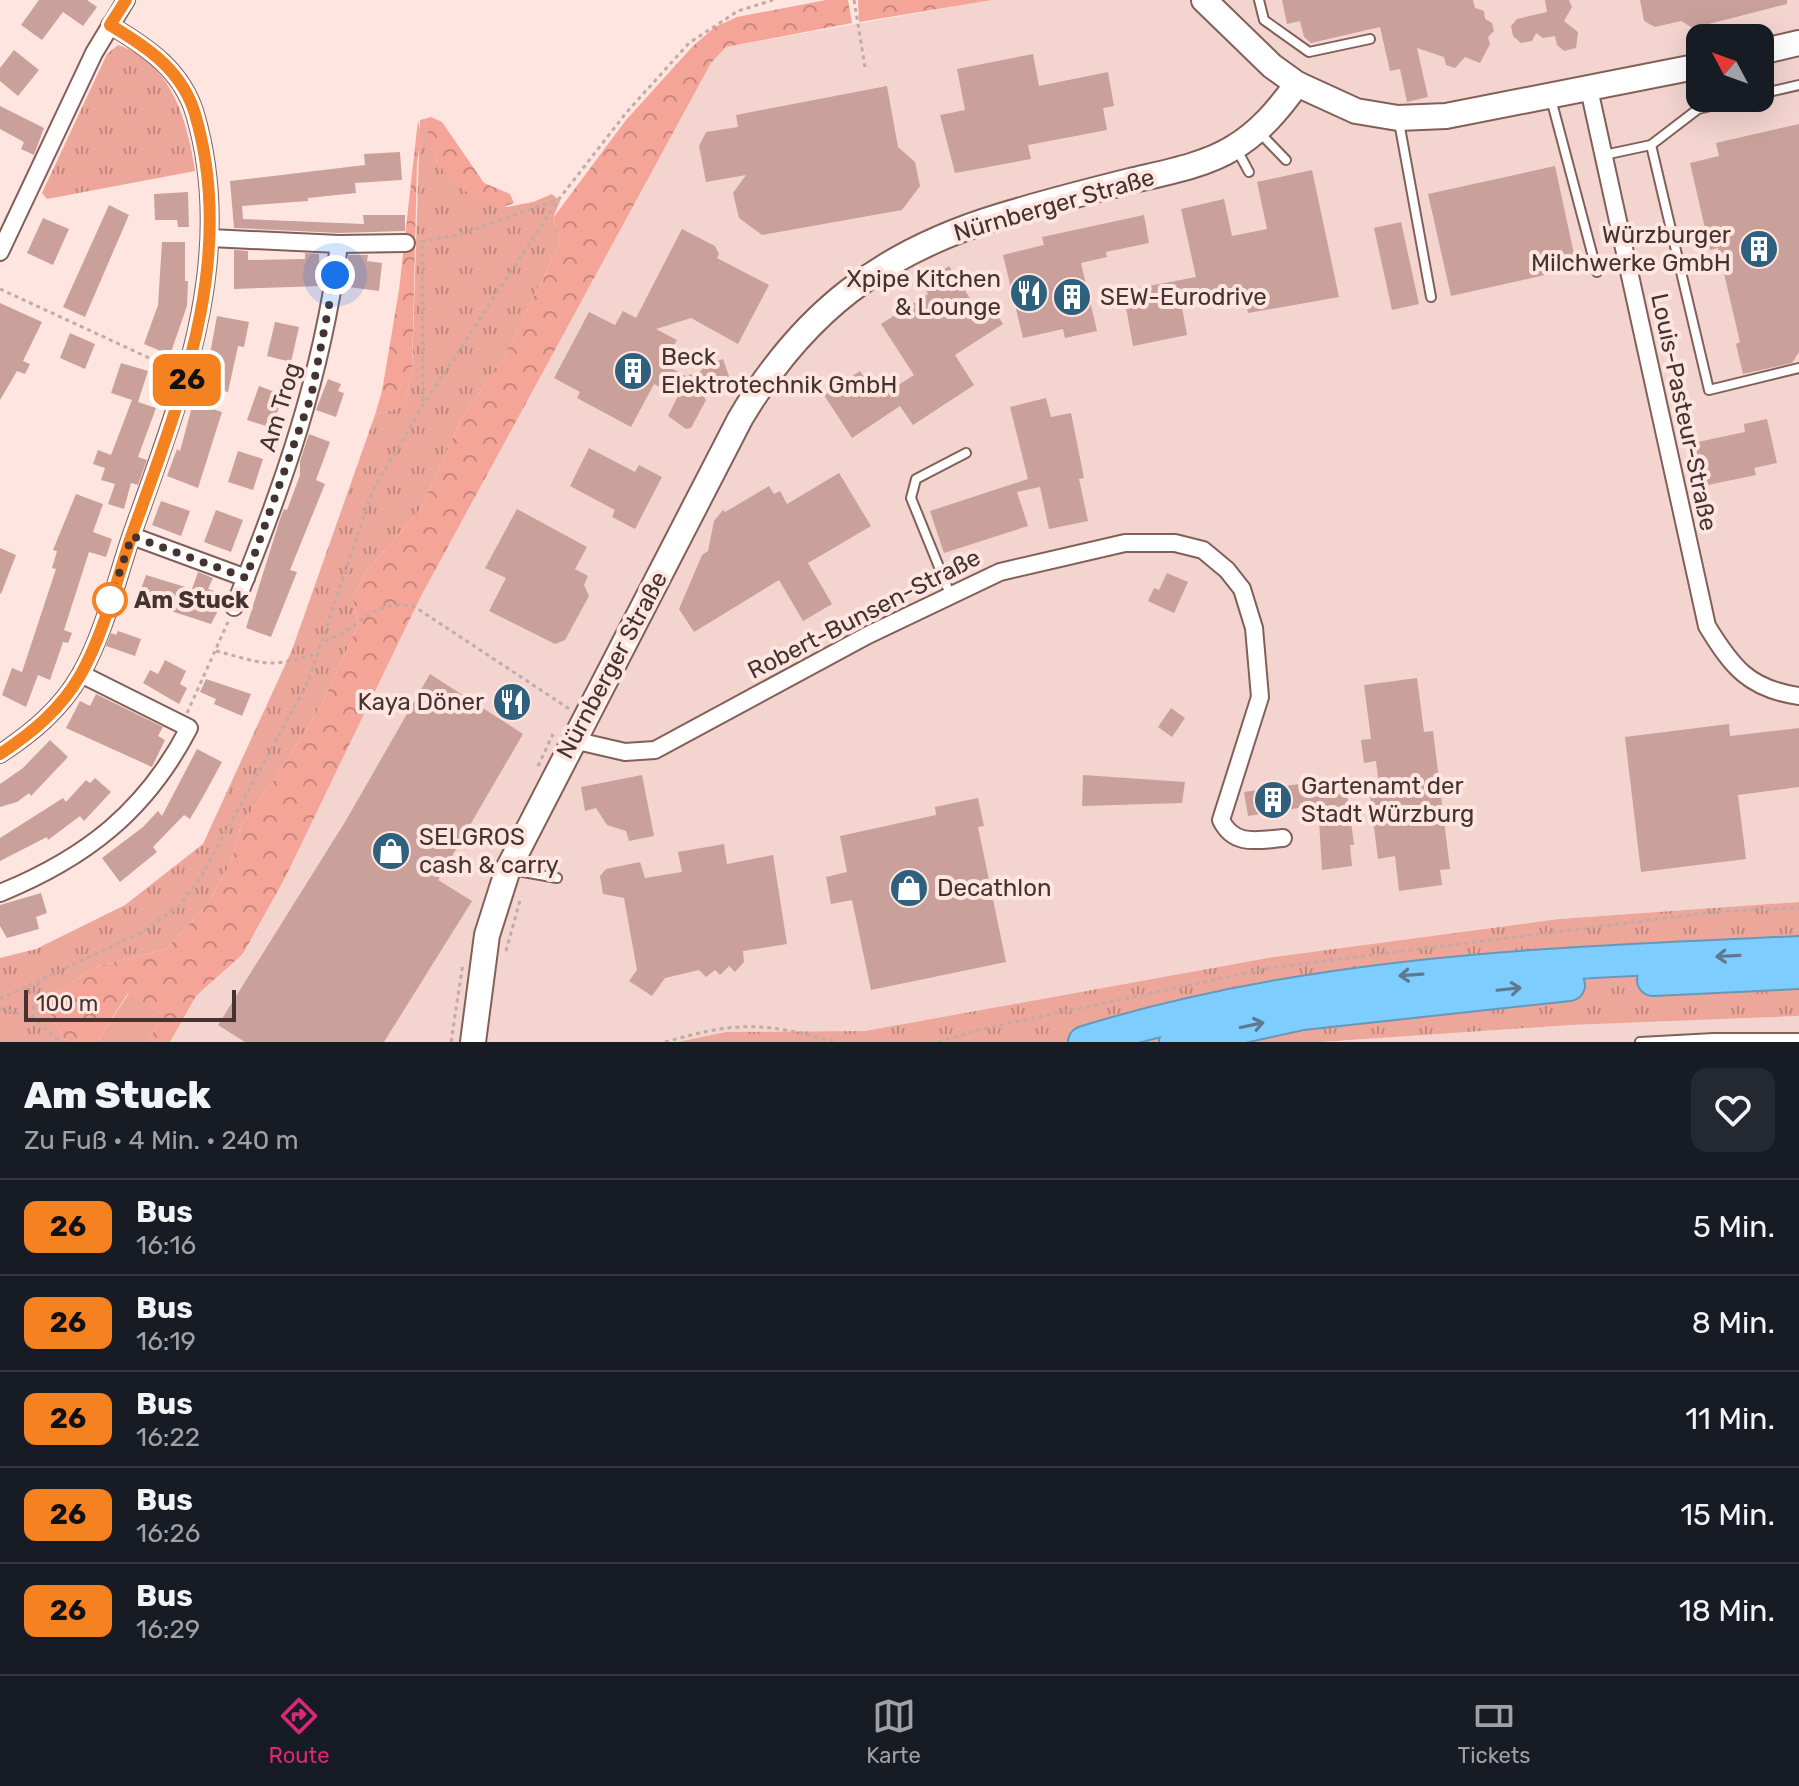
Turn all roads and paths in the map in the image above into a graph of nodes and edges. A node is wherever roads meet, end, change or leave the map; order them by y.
1 (126, 0) edge
2 (773, 0) edge
3 (854, 0) edge
4 (1204, 0) edge
5 (1259, 0) edge
6 (110, 25) junction
7 (1370, 39) dead end
8 (1799, 43) edge
9 (1774, 49) edge
10 (865, 67) dead end
11 (1686, 69) edge
12 (1297, 84) junction
13 (1799, 85) edge
14 (1589, 89) junction
15 (1774, 91) edge
16 (1550, 96) junction
17 (1694, 112) edge
18 (1398, 118) junction
19 (1258, 130) junction
20 (1651, 145) junction
21 (1235, 147) junction
22 (1603, 155) junction
23 (1286, 160) dead end
24 (1249, 172) dead end
25 (559, 199) junction
26 (210, 238) junction
27 (414, 242) junction
28 (339, 244) junction
29 (0, 252) edge
30 (1597, 272) dead end
31 (0, 289) edge
32 (1431, 297) dead end
33 (1799, 368) edge
34 (188, 376) junction
35 (423, 405) junction
36 (966, 453) dead end
37 (132, 536) junction
38 (246, 578) junction
39 (950, 594) junction
40 (234, 607) joint
41 (324, 641) junction
42 (216, 651) junction
43 (319, 653) junction
44 (81, 674) junction
45 (1799, 696) edge
46 (182, 724) junction
47 (578, 730) junction
48 (0, 754) edge
49 (1283, 838) dead end
50 (518, 871) junction
51 (557, 878) dead end
52 (0, 893) edge
53 (1799, 952) edge
54 (504, 962) dead end
55 (1799, 973) edge
56 (40, 978) junction
57 (0, 999) edge
58 (0, 1008) edge
59 (33, 1018) junction
60 (1799, 1038) edge
61 (1714, 1040) edge
62 (60, 1042) edge
63 (473, 1042) edge
64 (665, 1042) edge
65 (836, 1042) edge
66 (1084, 1042) edge
67 (1175, 1042) edge
68 (1640, 1042) edge

1 - 6 street
2 - 25 path
3 - 10 path
4 - 12 street
5 - 7 lane
6 - 26 street
6 - 29 street
8 - 9 street
11 - 14 street
12 - 18 street
12 - 19 street, Nürnberger Straße
13 - 15 lane
14 - 16 street
14 - 22 street, Louis-Pasteur-Straße
16 - 18 street
16 - 30 lane
17 - 20 lane
18 - 32 lane
19 - 21 street, Nürnberger Straße
19 - 23 lane
20 - 22 lane
20 - 33 lane
21 - 24 lane
21 - 47 street, Nürnberger Straße
22 - 45 street, Louis-Pasteur-Straße
25 - 27 path
25 - 35 path
26 - 28 street
26 - 34 street
27 - 28 street
27 - 35 path
28 - 38 street, Am Trog
31 - 34 path
34 - 37 street
35 - 41 path
36 - 39 lane
37 - 38 street
37 - 44 street
38 - 40 street, Am Trog
39 - 47 street, Robert-Bunsen-Straße
39 - 49 street, Robert-Bunsen-Straße
40 - 42 path
41 - 43 path
41 - 47 path
42 - 43 path
42 - 46 path
43 - 56 path
44 - 46 street
44 - 48 street
46 - 52 street
47 - 50 street, Nürnberger Straße
50 - 51 lane
50 - 54 path
50 - 63 street, Nürnberger Straße
53 -> 66 highway
67 -> 55 highway
56 - 57 path
56 - 59 path
58 - 59 path
59 - 62 path
60 - 61 lane
61 - 68 lane
64 - 65 path

